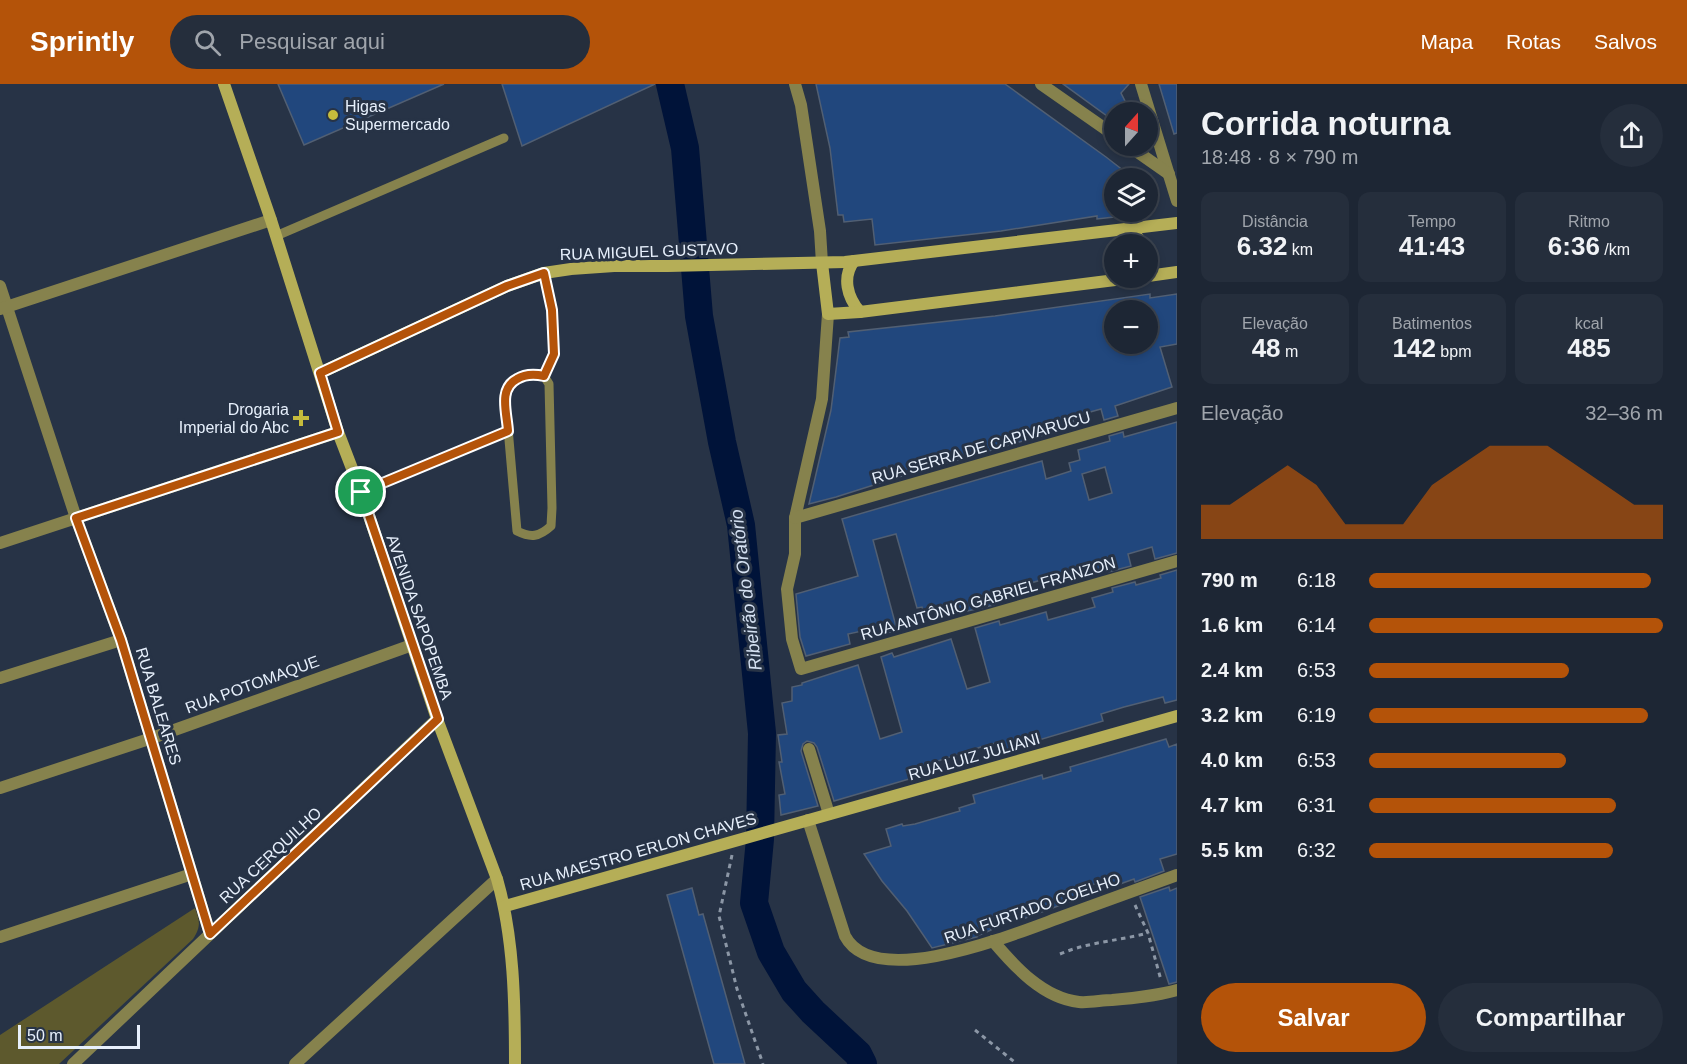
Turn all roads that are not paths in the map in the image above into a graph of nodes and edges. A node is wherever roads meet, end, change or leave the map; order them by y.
1 (224, 84) edge
2 (795, 84) edge
3 (1041, 84) edge
4 (1141, 84) edge
5 (1104, 128) edge
6 (504, 138) dead end
7 (1143, 156) edge
8 (1169, 174) junction
9 (1177, 201) edge
10 (271, 220) junction
11 (1177, 223) edge
12 (1130, 228) junction
13 (1135, 234) edge
14 (276, 236) junction
15 (854, 261) junction
16 (822, 262) junction
17 (1177, 272) edge
18 (544, 273) junction
19 (1158, 275) edge
20 (1104, 281) edge
21 (0, 286) edge
22 (3, 308) edge
23 (860, 312) junction
24 (828, 314) junction
25 (320, 373) junction
26 (544, 376) junction
27 (1177, 408) edge
28 (508, 431) junction
29 (338, 432) junction
30 (361, 492) junction
31 (76, 518) junction
32 (795, 518) junction
33 (0, 543) edge
34 (1177, 561) edge
35 (121, 640) junction
36 (412, 645) junction
37 (0, 678) edge
38 (1177, 716) edge
39 (438, 719) junction
40 (152, 738) junction
41 (809, 749) dead end
42 (0, 788) edge
43 (830, 814) junction
44 (808, 820) junction
45 (780, 828) joint
46 (192, 874) junction
47 (1177, 875) edge
48 (497, 879) junction
49 (505, 906) junction
50 (210, 934) junction
51 (0, 937) edge
52 (993, 941) junction
53 (1177, 990) edge
54 (514, 1063) edge
55 (73, 1064) edge
56 (295, 1064) edge

1 - 10 street, AVENIDA SAPOPEMBA
2 - 16 street
3 - 5 street
4 - 8 street
6 - 14 lane
7 - 8 street
8 - 9 street
10 - 14 street, AVENIDA SAPOPEMBA
10 - 22 street
11 - 12 street, RUA MIGUEL GUSTAVO
12 - 13 street
12 - 15 street, RUA MIGUEL GUSTAVO
14 - 25 street, AVENIDA SAPOPEMBA
15 - 16 street, RUA MIGUEL GUSTAVO
15 - 23 street
16 - 18 street, RUA MIGUEL GUSTAVO
16 - 24 street
17 - 19 street
18 - 25 street, RUA MIGUEL GUSTAVO
18 - 26 lane
20 - 23 street
21 - 22 street, RUA BALEARES
22 - 31 street, RUA BALEARES
23 - 24 street
24 - 32 street
25 - 29 street, AVENIDA SAPOPEMBA
26 - 28 lane
26 - 28 lane
27 - 32 street, RUA SERRA DE CAPIVARUCU
28 - 30 lane
29 - 30 street, AVENIDA SAPOPEMBA
29 - 31 street
30 - 36 street, AVENIDA SAPOPEMBA
31 - 33 street
31 - 35 street, RUA BALEARES
32 - 34 street, RUA ANTÔNIO GABRIEL FRANZON
35 - 37 street
35 - 40 street, RUA BALEARES
36 - 39 street, AVENIDA SAPOPEMBA
36 - 40 street, RUA POTOMAQUE
38 - 43 street, RUA LUIZ JULIANI
39 - 48 street, AVENIDA SAPOPEMBA
39 - 50 street, RUA CERQUILHO
40 - 42 street, RUA POTOMAQUE
40 - 46 street, RUA BALEARES
41 - 43 street
43 - 44 street, RUA LUIZ JULIANI
44 - 45 street, RUA LUIZ JULIANI
44 - 52 street, RUA FURTADO COELHO
45 - 49 street, RUA MAESTRO ERLON CHAVES
46 - 50 street, RUA BALEARES
46 - 51 street
47 - 52 street, RUA FURTADO COELHO
48 - 49 street, AVENIDA SAPOPEMBA
48 - 56 street
49 - 54 street, AVENIDA SAPOPEMBA
50 - 55 street, RUA CERQUILHO
52 - 53 street

